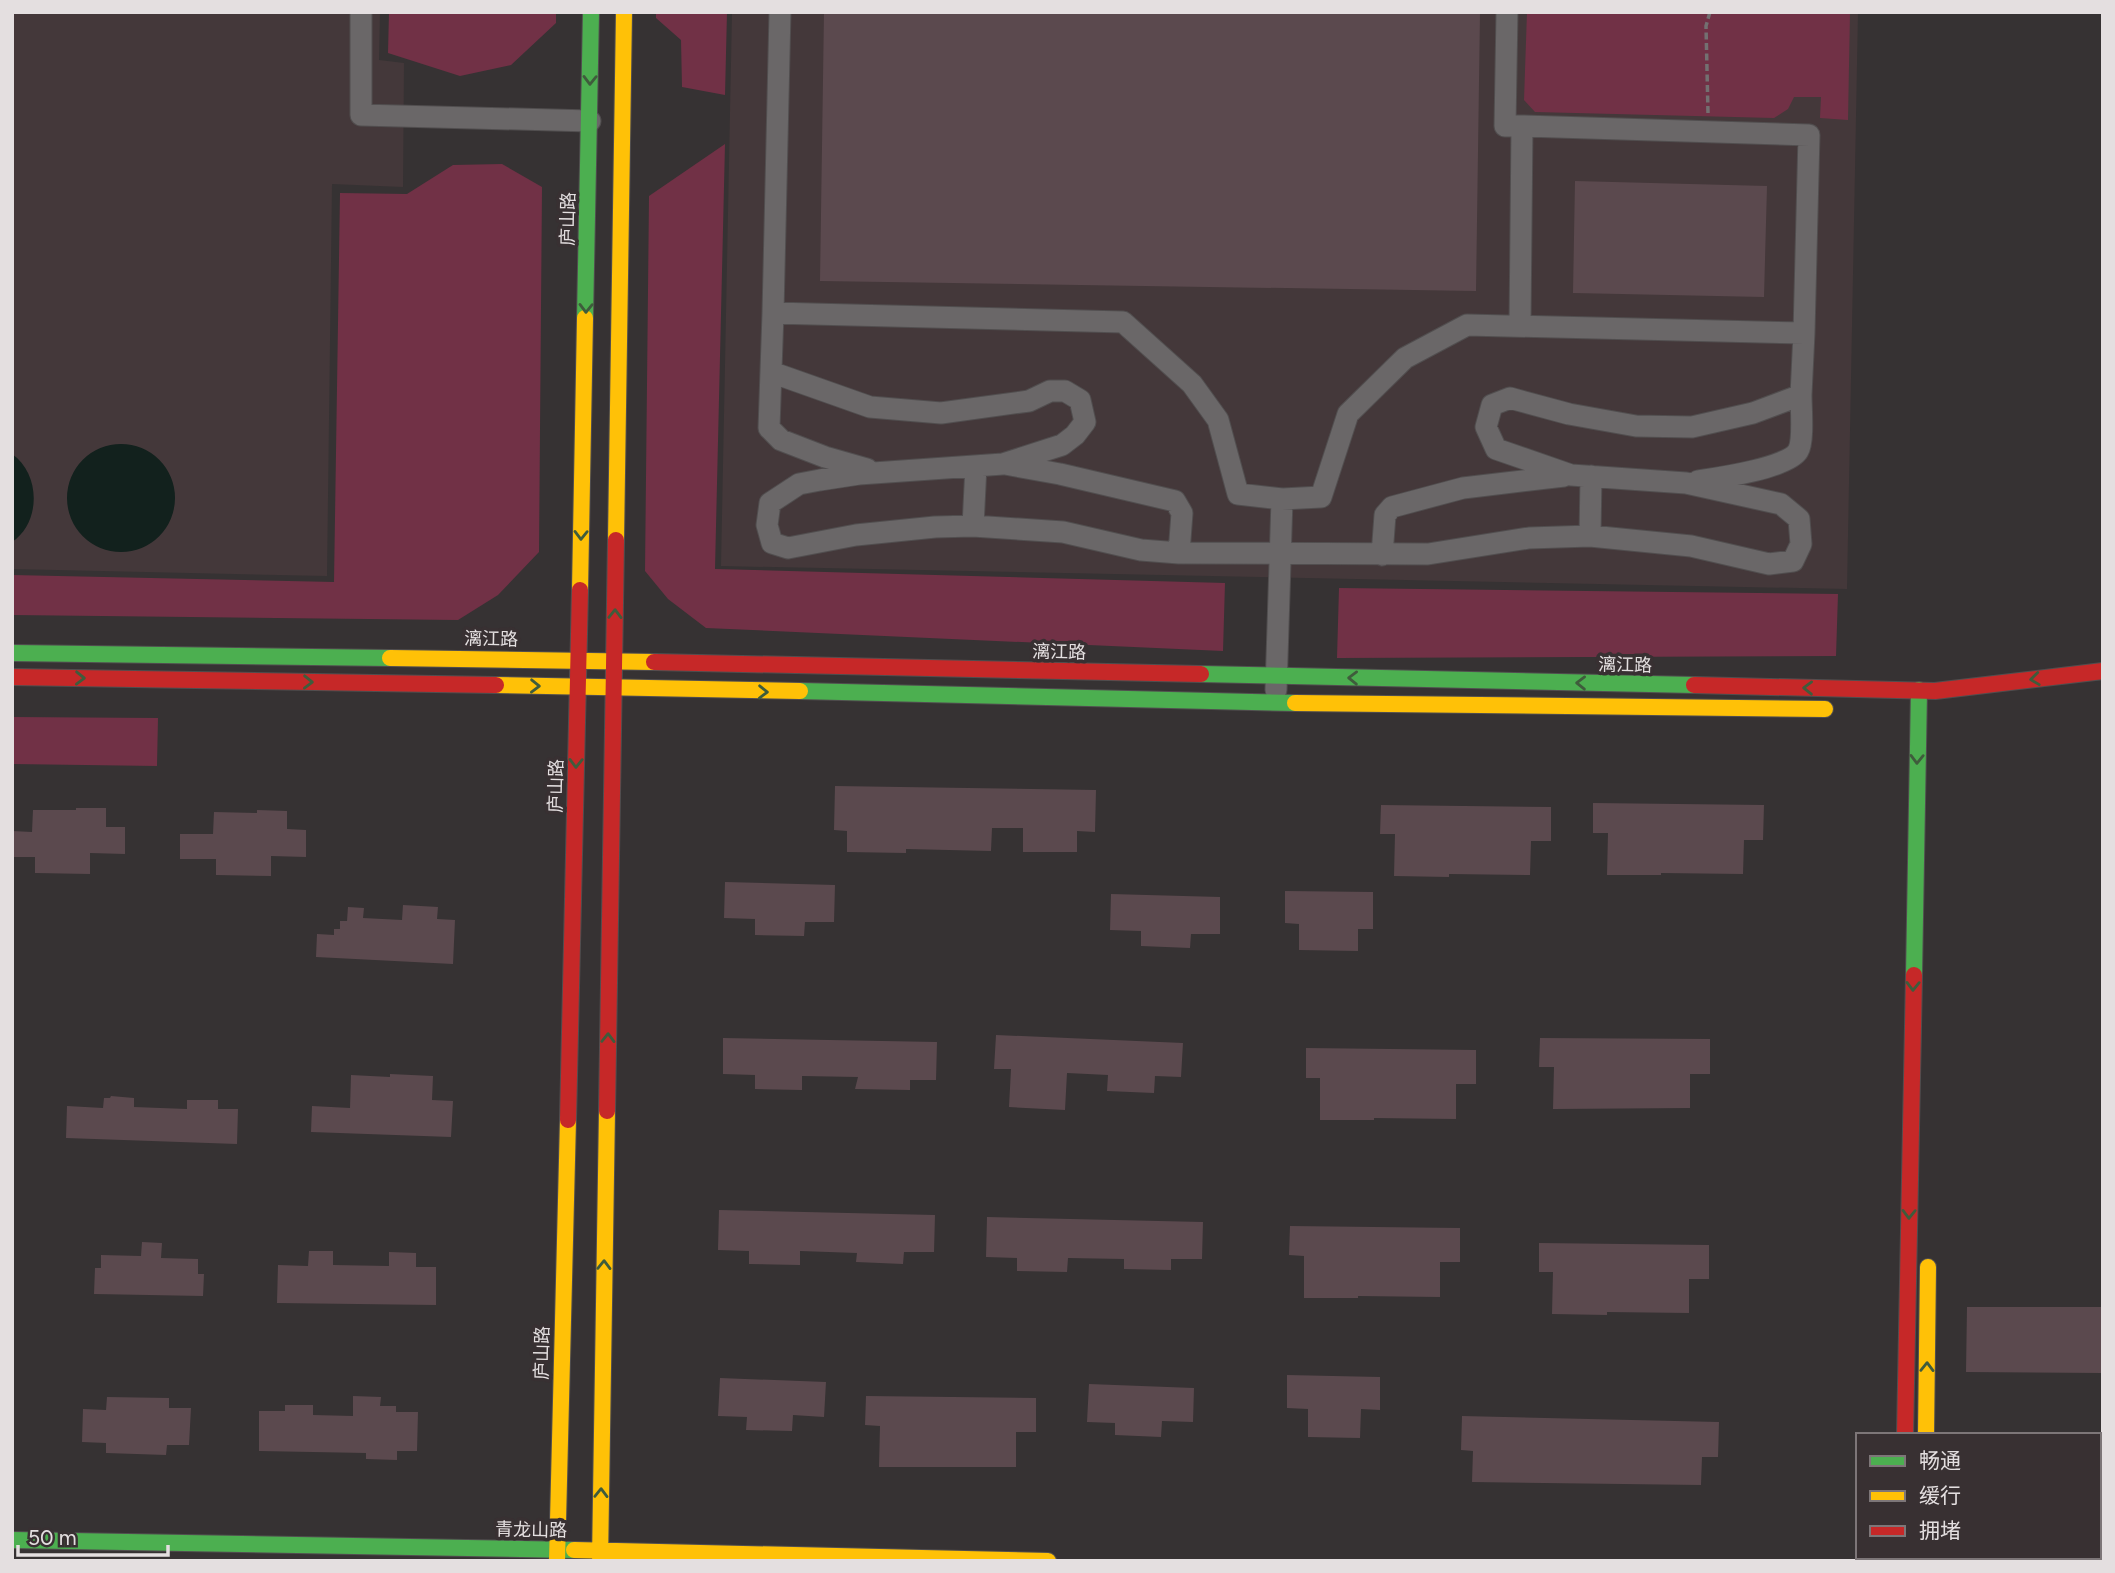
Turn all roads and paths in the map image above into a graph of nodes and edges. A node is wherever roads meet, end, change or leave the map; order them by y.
1 (361, 12) edge
2 (591, 12) edge
3 (624, 12) edge
4 (780, 12) edge
5 (1507, 12) edge
6 (1710, 12) edge
7 (606, 121) junction
8 (1521, 126) junction
9 (1708, 132) junction
10 (773, 313) junction
11 (1520, 326) junction
12 (1804, 333) junction
13 (771, 372) junction
14 (1801, 396) junction
15 (1062, 445) junction
16 (1503, 452) junction
17 (821, 455) junction
18 (1003, 464) junction
19 (976, 466) junction
20 (879, 472) junction
21 (1752, 472) junction
22 (1060, 474) junction
23 (1581, 476) junction
24 (820, 480) junction
25 (1503, 482) junction
26 (1686, 483) junction
27 (1751, 498) junction
28 (1282, 499) junction
29 (973, 526) junction
30 (1590, 536) junction
31 (1180, 553) junction
32 (1280, 554) junction
33 (1382, 555) junction
34 (12, 653) edge
35 (579, 660) junction
36 (614, 661) junction
37 (2103, 671) edge
38 (1276, 676) junction
39 (12, 677) edge
40 (578, 686) junction
41 (613, 688) junction
42 (1927, 691) junction
43 (1275, 702) junction
44 (1834, 709) dead end
45 (1928, 1254) dead end
46 (1905, 1433) edge
47 (1926, 1433) edge
48 (12, 1540) edge
49 (557, 1555) edge
50 (600, 1555) edge
51 (1048, 1561) edge

1 - 7 street
2 -> 7 street, 庐山路
3 - 7 street, 庐山路
4 - 10 street
5 - 8 street
6 - 9 path
7 -> 35 street, 庐山路
36 -> 7 street, 庐山路
8 - 9 street
8 - 11 street
9 - 12 street
10 - 13 street
10 - 28 street
11 - 12 street
11 - 28 street
12 - 14 street
13 - 15 street
13 - 17 street
14 - 16 street
14 - 21 street
15 - 18 street
15 - 22 street
16 - 23 street
16 - 25 street
17 - 20 street
17 - 24 street
18 - 19 street
18 - 22 street
19 - 20 street
19 - 29 street
20 - 24 street
21 - 26 street
21 - 27 street
22 - 31 street
23 - 25 street
23 - 26 street
23 - 30 street
24 - 29 street
25 - 33 street
26 - 27 street
27 - 30 street
28 - 32 street
29 - 31 street
30 - 33 street
31 - 32 street
32 - 33 street
32 - 38 street
34 - 35 street, 漓江路
35 - 36 street, 漓江路
35 - 40 street, 庐山路
36 - 38 street, 漓江路
36 - 41 street, 庐山路
37 -> 42 street, 漓江路
42 -> 38 street, 漓江路
38 - 43 street
39 -> 40 street
40 - 41 street
40 -> 49 street, 庐山路
41 -> 43 street
50 -> 41 street, 庐山路
42 -> 46 street
43 - 44 street
47 -> 45 street
48 - 49 street, 青龙山路
49 - 50 street, 青龙山路
50 - 51 street, 青龙山路

